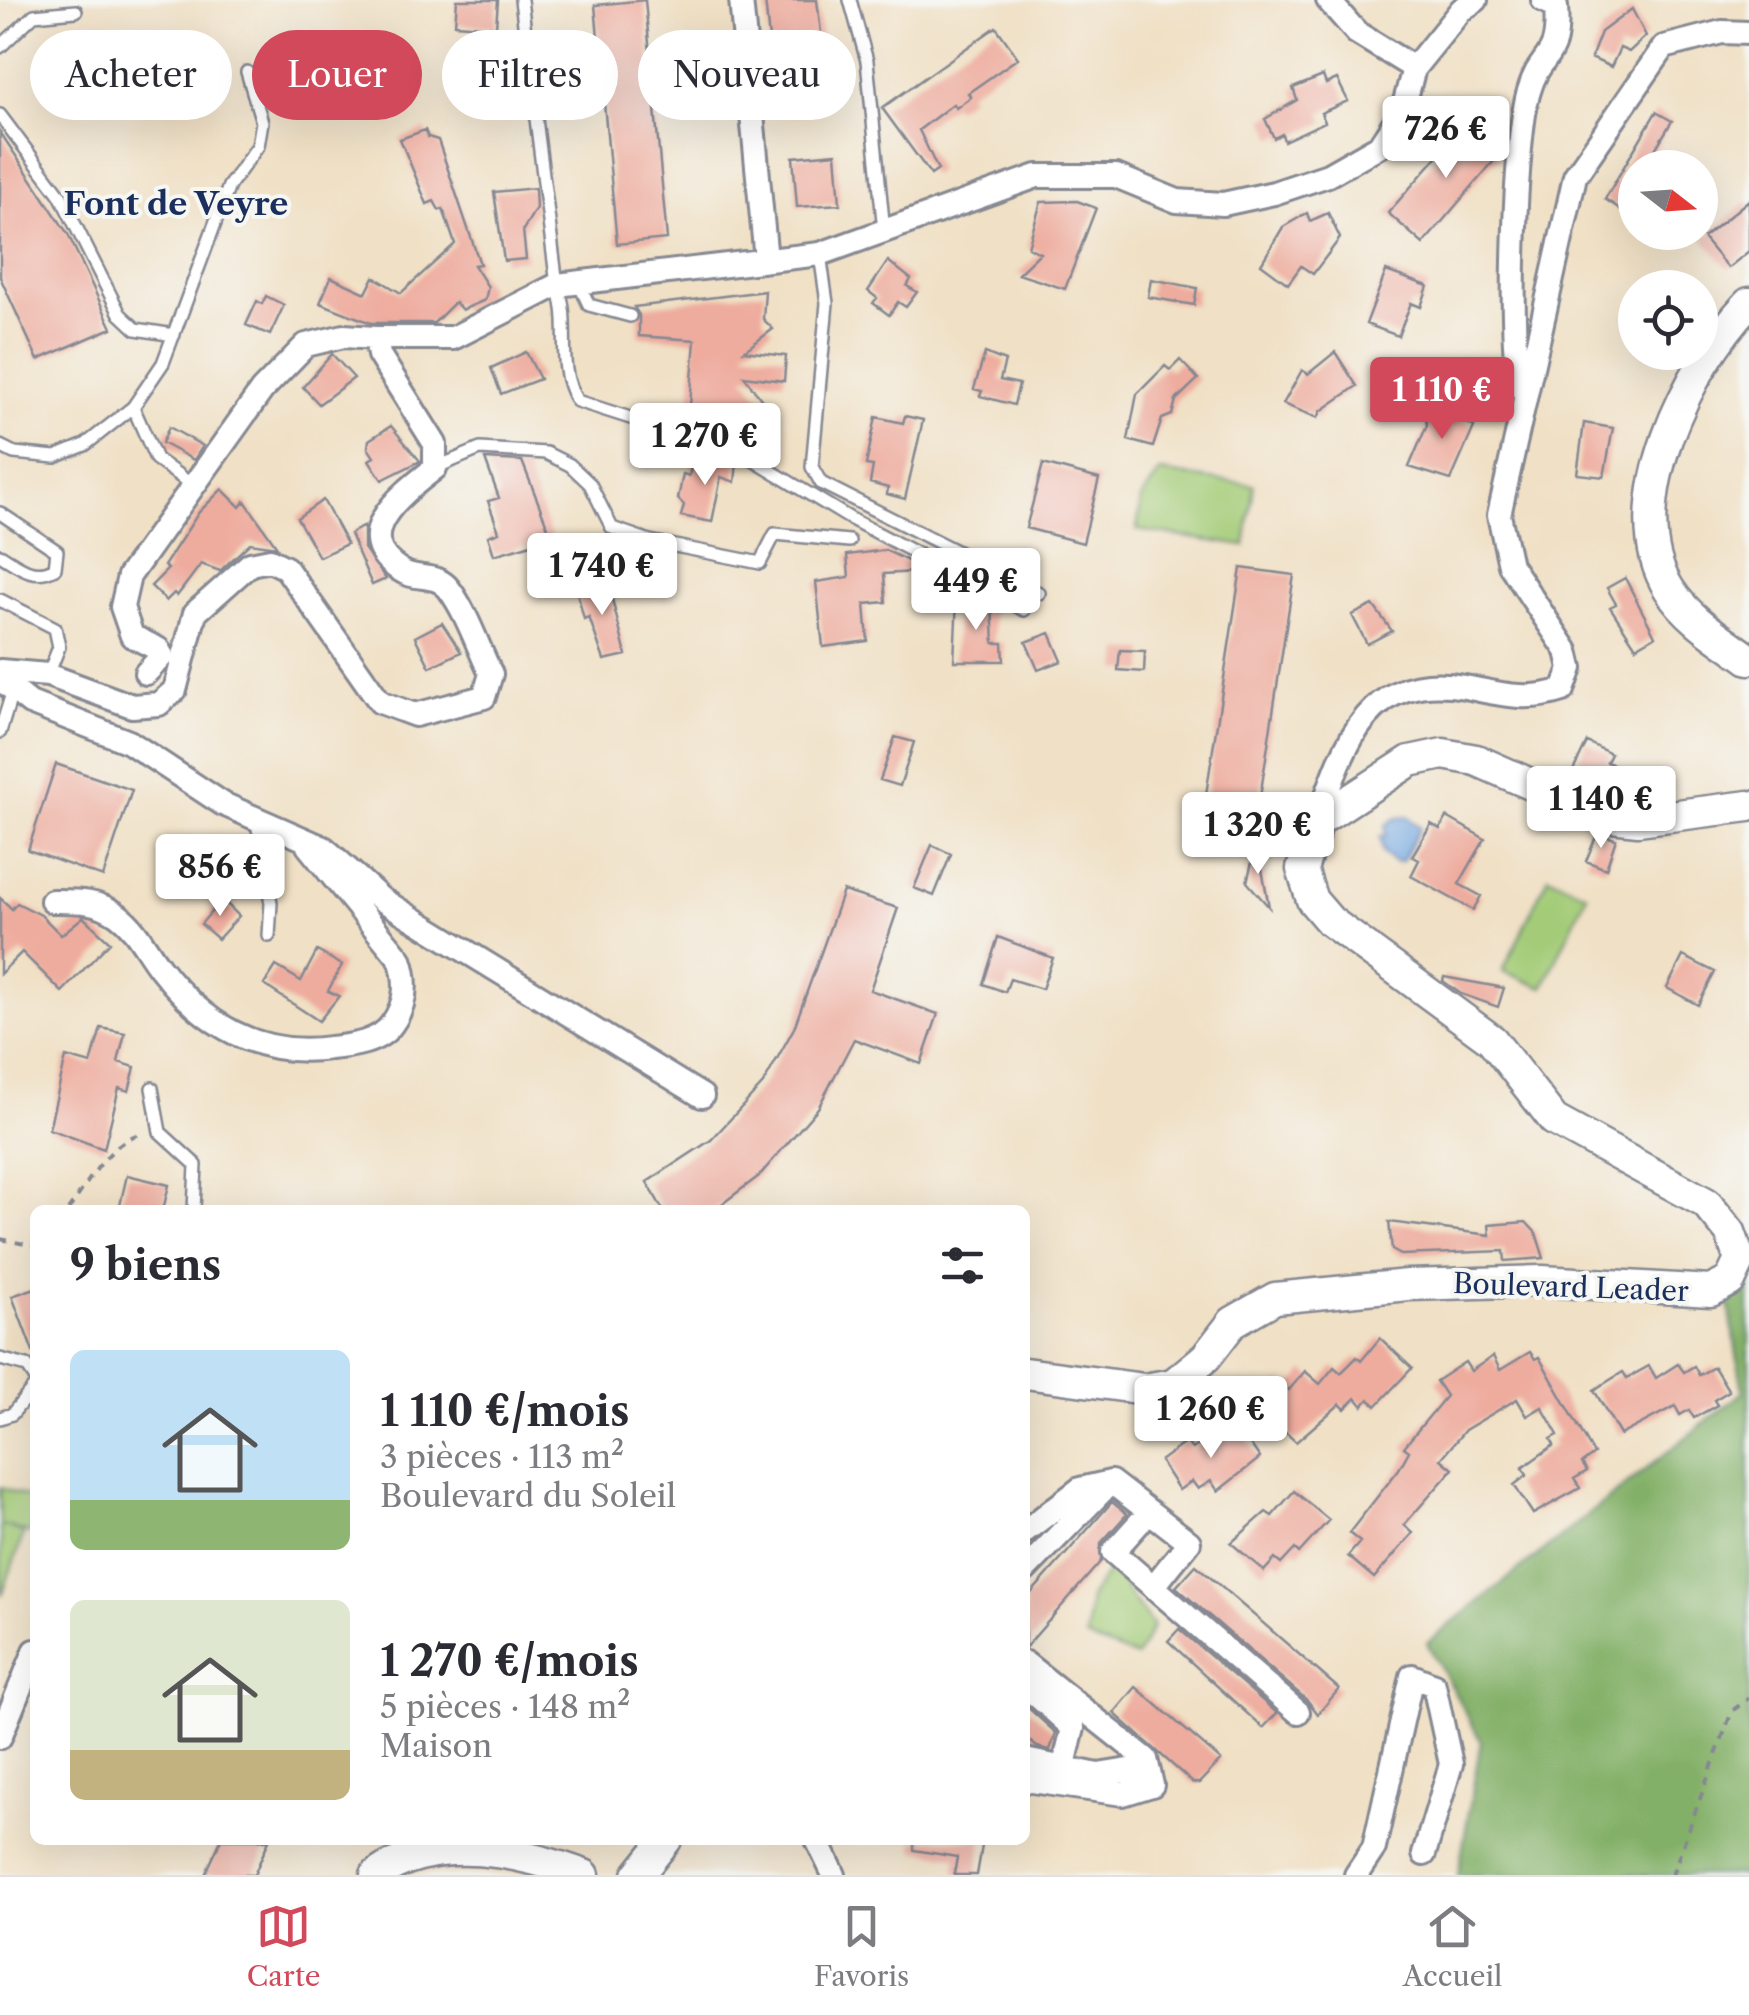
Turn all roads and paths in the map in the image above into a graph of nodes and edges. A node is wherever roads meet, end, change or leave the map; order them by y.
1 (521, 0) edge
2 (741, 0) edge
3 (850, 0) edge
4 (1328, 0) edge
5 (1476, 0) edge
6 (1542, 0) edge
7 (76, 12) dead end
8 (1749, 33) edge
9 (0, 46) edge
10 (1414, 68) junction
11 (247, 72) dead end
12 (0, 115) edge
13 (884, 231) junction
14 (820, 254) junction
15 (766, 260) junction
16 (568, 283) junction
17 (1749, 302) edge
18 (630, 316) dead end
19 (174, 335) junction
20 (376, 338) junction
21 (1524, 396) junction
22 (132, 407) junction
23 (0, 446) edge
24 (434, 468) junction
25 (192, 485) junction
26 (0, 513) edge
27 (849, 540) dead end
28 (0, 555) edge
29 (1039, 593) dead end
30 (0, 600) edge
31 (1024, 610) dead end
32 (1749, 660) edge
33 (0, 670) edge
34 (146, 673) dead end
35 (48, 675) junction
36 (6, 686) edge
37 (0, 732) edge
38 (1749, 806) edge
39 (256, 817) junction
40 (1318, 820) junction
41 (300, 835) junction
42 (52, 901) dead end
43 (269, 936) dead end
44 (152, 1088) dead end
45 (702, 1096) dead end
46 (160, 1132) junction
47 (72, 1205) edge
48 (194, 1205) edge
49 (0, 1239) edge
50 (30, 1245) edge
51 (0, 1359) edge
52 (30, 1370) edge
53 (1030, 1373) edge
54 (30, 1392) edge
55 (0, 1418) edge
56 (1111, 1482) junction
57 (1149, 1512) junction
58 (1030, 1528) edge
59 (1030, 1565) edge
60 (1154, 1586) junction
61 (30, 1663) edge
62 (1030, 1667) edge
63 (1030, 1690) edge
64 (1749, 1698) edge
65 (1298, 1712) dead end
66 (0, 1737) edge
67 (1063, 1769) junction
68 (1030, 1770) edge
69 (1030, 1771) edge
70 (1150, 1776) junction
71 (452, 1845) edge
72 (662, 1845) edge
73 (820, 1845) edge
74 (1424, 1854) dead end
75 (376, 1875) edge
76 (584, 1875) edge
77 (638, 1875) edge
78 (834, 1875) edge
79 (1356, 1875) edge
80 (1672, 1875) edge

1 - 16 lane
2 - 15 street
3 - 13 lane
4 - 10 street
5 - 10 street
6 - 21 street
7 - 9 lane
8 - 21 street
10 - 13 street
11 - 19 lane
12 - 19 lane
13 - 14 street
14 - 15 street
14 - 29 lane
15 - 16 street
16 - 18 lane
16 - 20 street
16 - 31 lane
17 - 32 street
19 - 22 lane
20 - 24 street
20 - 25 street
21 - 40 street
22 - 23 lane
22 - 25 lane
24 - 27 lane
24 - 35 street
25 - 34 street
26 - 28 lane
30 - 35 lane
33 - 35 street
36 - 37 lane
36 - 39 street
38 - 40 street
39 - 41 street
39 - 43 lane
40 - 53 street, Boulevard Leader
41 - 42 street
41 - 45 street
44 - 46 lane
46 - 47 path
46 - 48 lane
49 - 50 path
51 - 52 lane
54 - 55 lane
56 - 57 street
56 - 58 street
56 - 59 street
57 - 60 street
57 - 60 street
60 - 65 street
61 - 66 street
62 - 70 street
63 - 67 street
64 - 80 path
67 - 68 street
67 - 70 street
69 - 70 street
71 - 75 street
71 - 76 street
72 - 77 street
73 - 78 street
74 - 79 street

